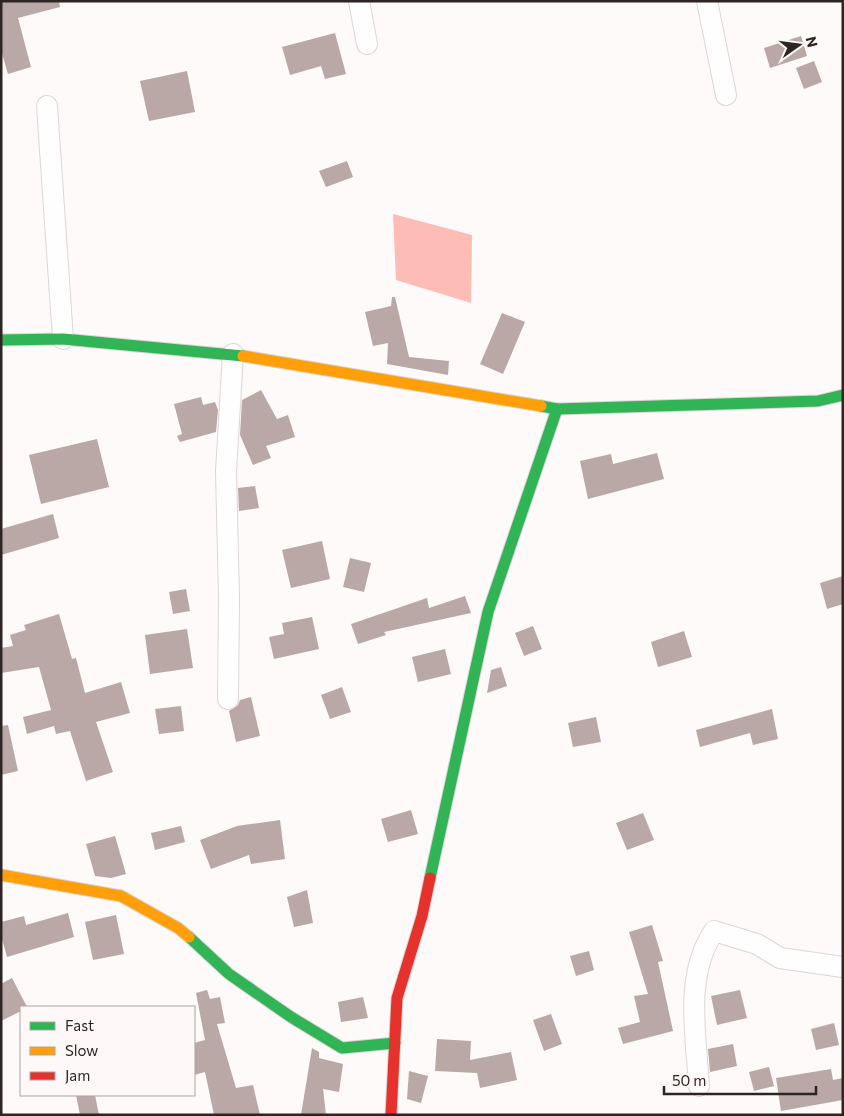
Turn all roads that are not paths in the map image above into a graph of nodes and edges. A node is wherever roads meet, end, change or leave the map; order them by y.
1 (359, 1) edge
2 (707, 1) edge
3 (367, 44) dead end
4 (726, 95) dead end
5 (47, 106) dead end
6 (63, 339) junction
7 (1, 340) edge
8 (233, 354) junction
9 (843, 395) edge
10 (557, 409) junction
11 (228, 699) dead end
12 (1, 875) edge
13 (843, 967) edge
14 (395, 1043) junction
15 (699, 1086) dead end
16 (391, 1115) edge

1 - 3 street
2 - 4 street
5 - 6 street
6 - 7 street
6 - 8 street
8 - 10 street
8 - 11 street
9 - 10 street
10 - 14 street
12 - 14 street
13 - 15 street
14 - 16 street

